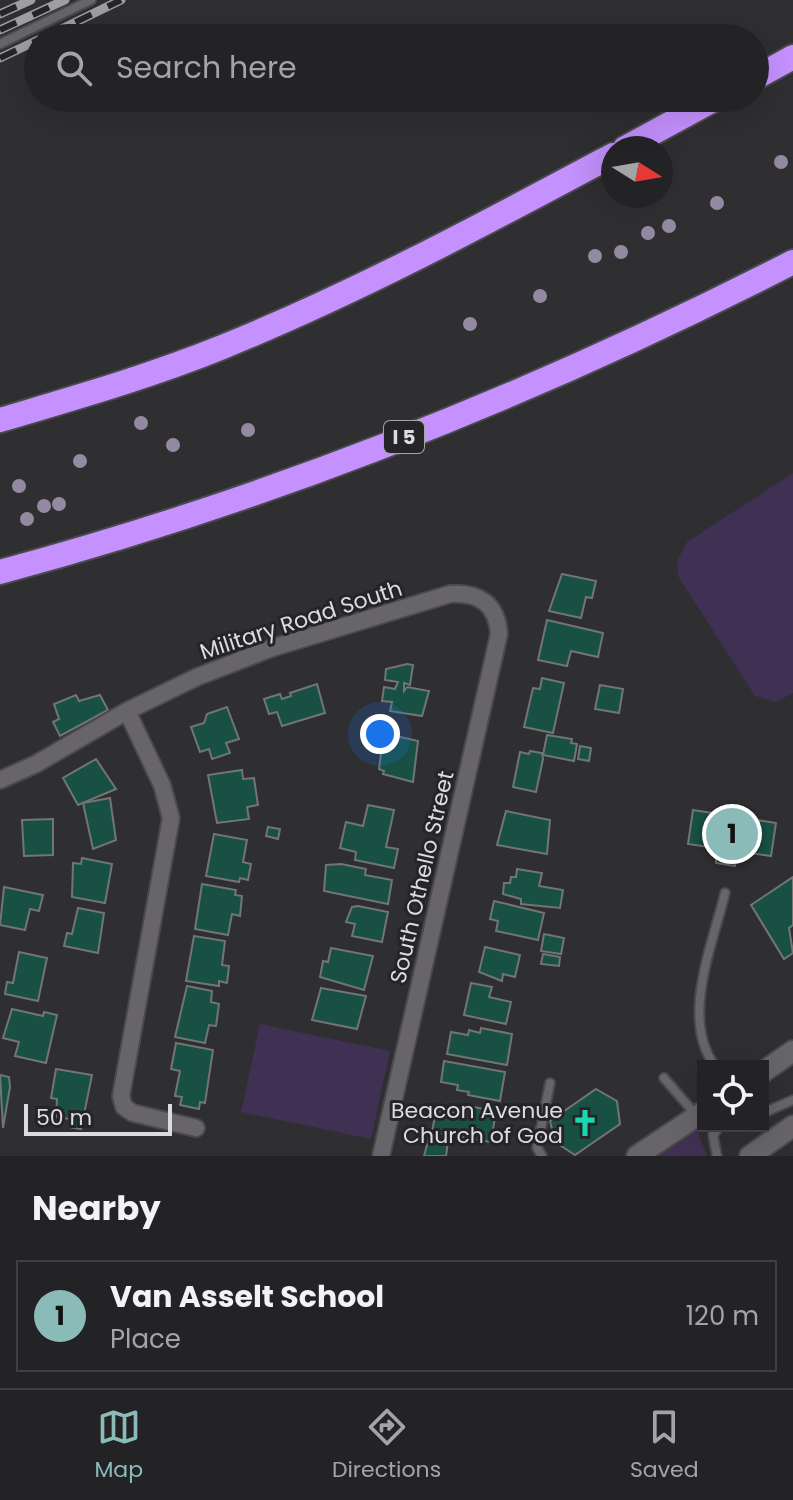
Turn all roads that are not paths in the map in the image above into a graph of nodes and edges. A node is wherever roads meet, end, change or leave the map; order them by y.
1 (91, 0) edge
2 (41, 24) edge
3 (24, 32) edge
4 (0, 44) edge
5 (793, 57) edge
6 (769, 70) edge
7 (691, 112) edge
8 (647, 136) edge
9 (601, 161) edge
10 (793, 262) edge
11 (0, 420) edge
12 (0, 572) edge
13 (492, 608) joint
14 (127, 711) junction
15 (0, 780) edge
16 (725, 893) dead end
17 (793, 1051) edge
18 (711, 1060) edge
19 (769, 1068) edge
20 (664, 1078) dead end
21 (550, 1083) dead end
22 (793, 1100) edge
23 (769, 1110) edge
24 (697, 1111) edge
25 (697, 1116) edge
26 (793, 1126) edge
27 (196, 1128) dead end
28 (715, 1132) edge
29 (758, 1153) edge
30 (381, 1156) edge
31 (542, 1156) edge
32 (637, 1156) edge
33 (717, 1156) edge

1 - 2 lane
3 - 4 lane
5 - 6 highway
7 - 8 highway
9 - 11 highway
10 - 12 highway, I 5
13 - 14 street, Military Road South
13 - 30 street, South Othello Street
14 - 15 street, Military Road South
14 - 27 street
16 - 18 lane
17 - 19 main road
20 - 24 lane
21 - 31 lane
22 - 23 lane
25 - 32 main road
26 - 29 main road
28 - 33 lane

